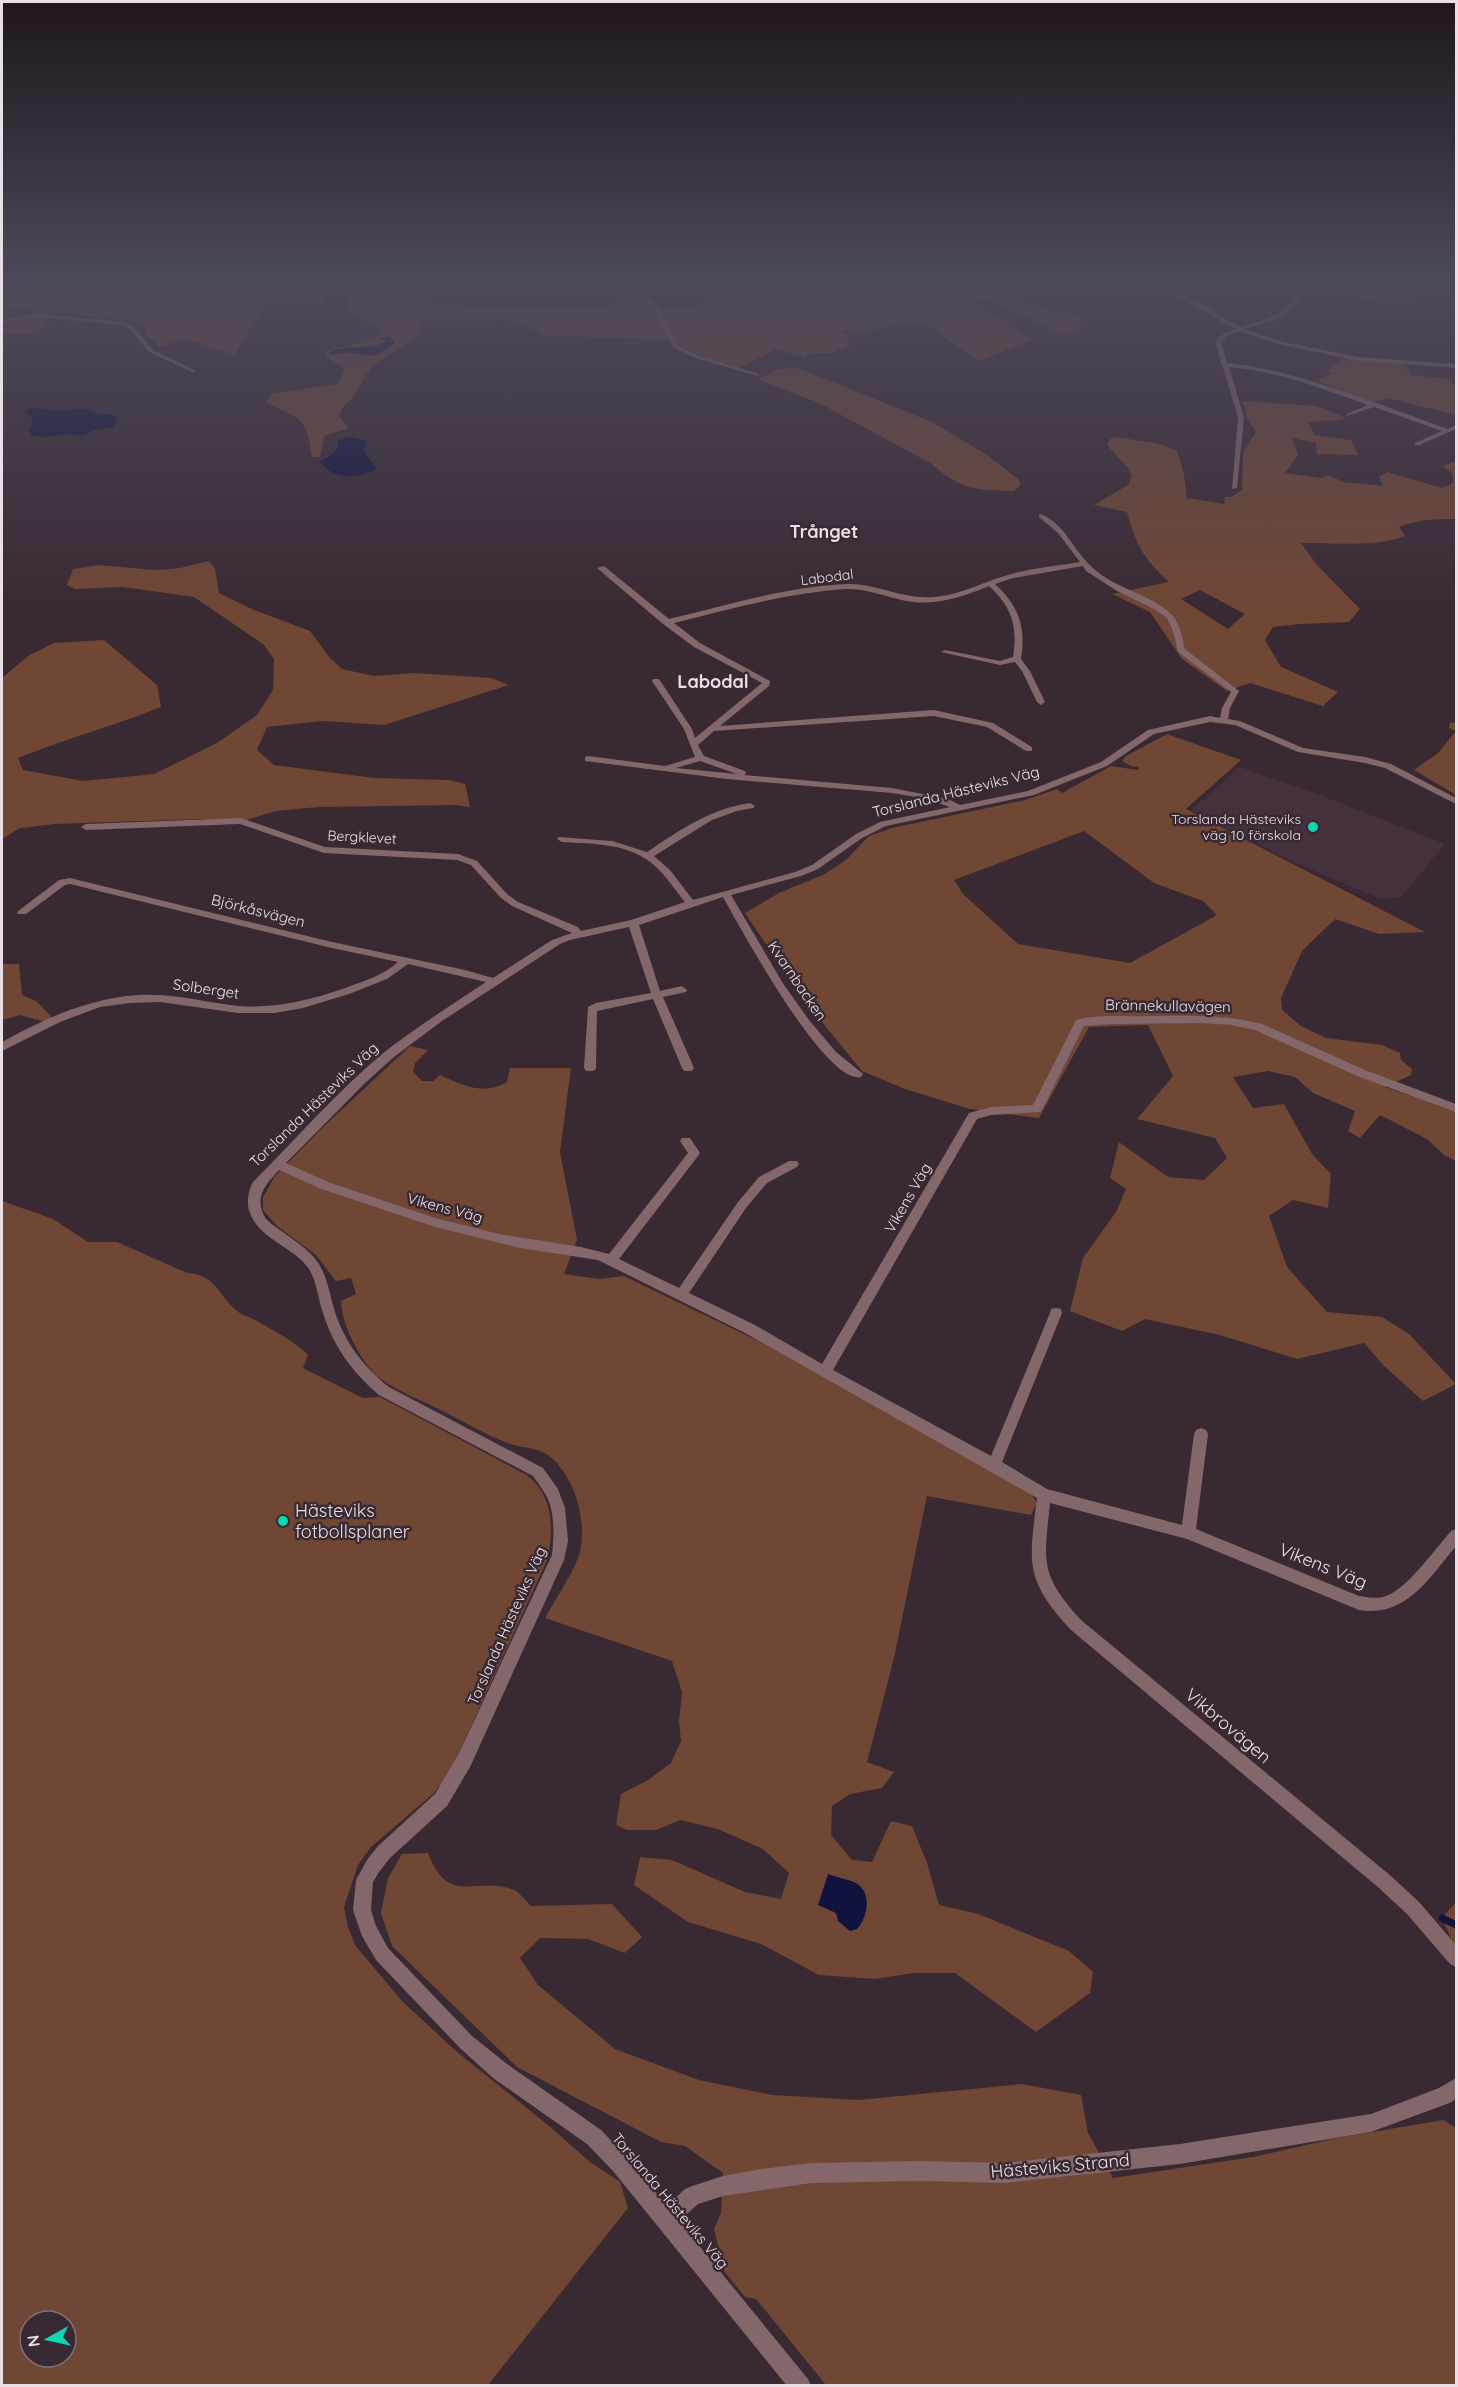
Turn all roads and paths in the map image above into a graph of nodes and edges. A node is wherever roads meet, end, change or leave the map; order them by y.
1 (1234, 390) edge
2 (1331, 390) edge
3 (1374, 405) junction
4 (1349, 415) dead end
5 (1456, 427) edge
6 (1448, 431) junction
7 (1417, 444) dead end
8 (1234, 488) dead end
9 (1041, 516) dead end
10 (1083, 564) junction
11 (602, 568) dead end
12 (990, 583) junction
13 (666, 622) junction
14 (945, 652) dead end
15 (1017, 659) junction
16 (657, 681) dead end
17 (1041, 702) dead end
18 (1224, 719) junction
19 (711, 729) junction
20 (693, 744) junction
21 (1029, 749) dead end
22 (700, 758) junction
23 (588, 759) dead end
24 (665, 769) junction
25 (750, 778) junction
26 (1456, 801) edge
27 (750, 806) dead end
28 (959, 808) junction
29 (86, 827) dead end
30 (562, 839) dead end
31 (646, 856) junction
32 (726, 893) junction
33 (691, 903) junction
34 (22, 912) dead end
35 (633, 923) junction
36 (578, 934) junction
37 (405, 961) junction
38 (496, 982) junction
39 (682, 990) dead end
40 (657, 995) junction
41 (2, 1047) edge
42 (590, 1068) dead end
43 (688, 1068) dead end
44 (857, 1074) dead end
45 (1456, 1108) edge
46 (686, 1141) dead end
47 (277, 1163) junction
48 (793, 1164) dead end
49 (946, 1166) joint
50 (611, 1261) junction
51 (681, 1295) junction
52 (1056, 1313) dead end
53 (825, 1371) junction
54 (1201, 1434) dead end
55 (994, 1465) junction
56 (1044, 1495) junction
57 (1188, 1533) junction
58 (1456, 1536) edge
59 (1456, 1958) edge
60 (1456, 2087) edge
61 (666, 2220) junction
62 (801, 2385) edge

1 - 8 street
2 - 3 street
3 - 4 street
3 - 6 street
5 - 6 street
6 - 7 street
9 - 10 street
10 - 12 street, Labodal
10 - 18 street
11 - 13 street
12 - 13 street, Labodal
12 - 15 street
13 - 19 street
14 - 15 street
15 - 17 street
16 - 20 street
18 - 26 street, Torslanda Hästeviks Väg
18 - 28 street, Torslanda Hästeviks Väg
19 - 20 street
19 - 21 street
20 - 22 street
22 - 24 street
22 - 25 street
23 - 24 street
24 - 25 street
25 - 28 street
27 - 31 street
28 - 32 street, Torslanda Hästeviks Väg
29 - 36 street, Bergklevet
30 - 31 street
31 - 33 street
32 - 33 street, Torslanda Hästeviks Väg
32 - 44 street, Kvarnbacken
33 - 35 street, Torslanda Hästeviks Väg
34 - 37 street, Björkåsvägen
35 - 36 street, Torslanda Hästeviks Väg
35 - 40 street
36 - 38 street, Torslanda Hästeviks Väg
37 - 38 street, Björkåsvägen
37 - 41 street, Solberget
38 - 47 street, Torslanda Hästeviks Väg
39 - 40 street
40 - 42 street
40 - 43 street
45 - 49 street, Brännekullavägen
46 - 50 street
47 - 50 street, Vikens Väg
47 - 61 street, Torslanda Hästeviks Väg
48 - 51 street
49 - 53 street, Vikens Väg
50 - 51 street, Vikens Väg
51 - 53 street, Vikens Väg
52 - 55 street
53 - 55 street, Vikens Väg
54 - 57 street
55 - 56 street, Vikens Väg
56 - 57 street, Vikens Väg
56 - 59 street, Vikbrovägen
57 - 58 street, Vikens Väg
60 - 61 street, Hästeviks Strand
61 - 62 street, Torslanda Hästeviks Väg

